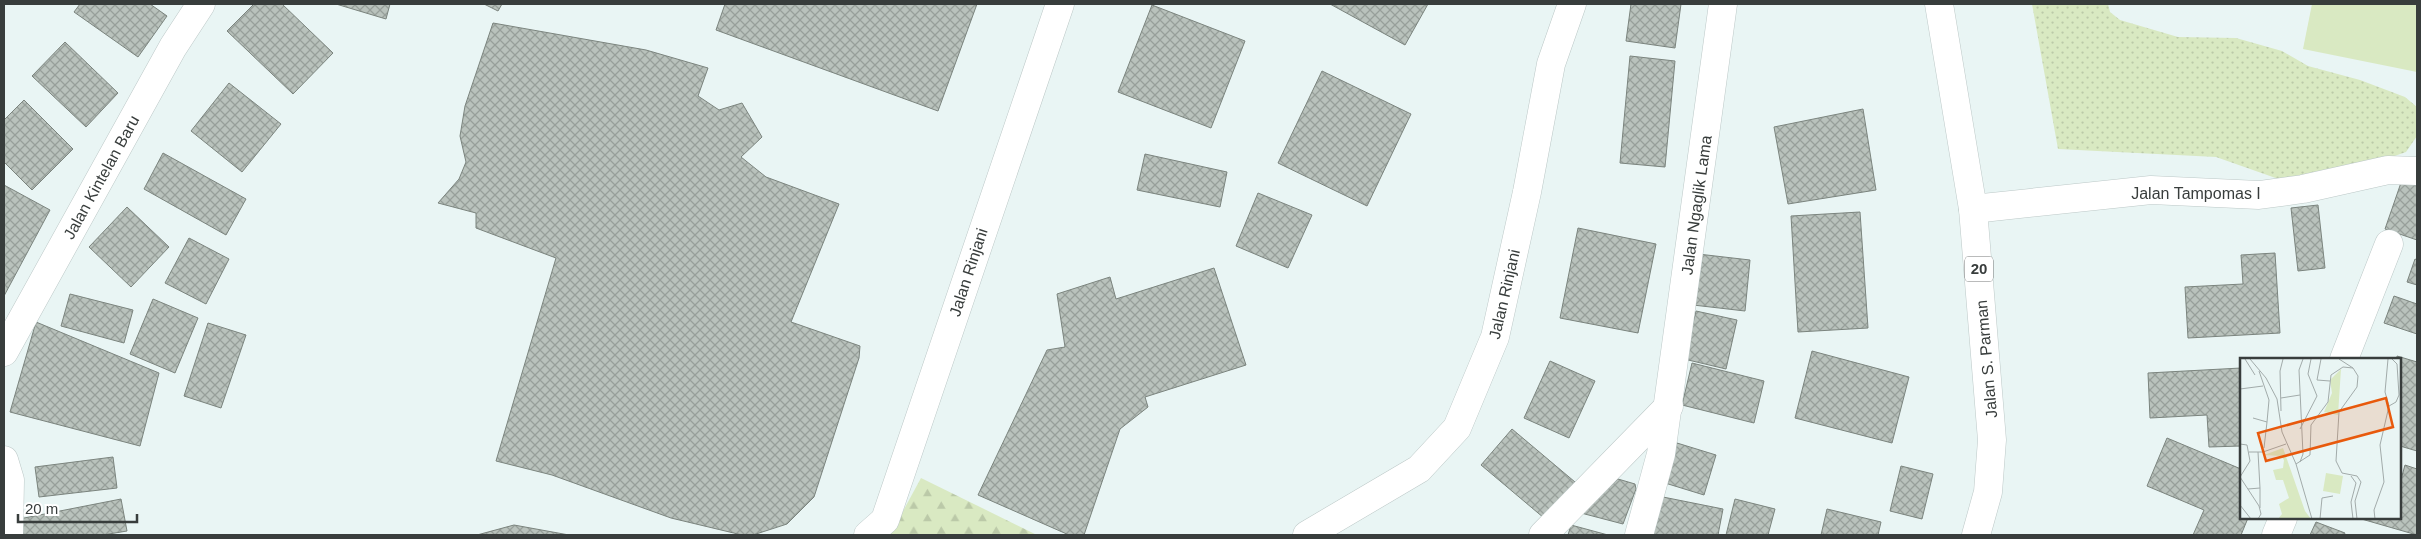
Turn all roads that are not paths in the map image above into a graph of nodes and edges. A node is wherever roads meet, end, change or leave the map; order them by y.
1 (201, 4) edge
2 (1060, 4) edge
3 (1572, 4) edge
4 (1723, 4) edge
5 (1938, 4) edge
6 (2417, 171) edge
7 (1973, 209) junction
8 (2389, 244) dead end
9 (4, 352) edge
10 (2344, 358) edge
11 (1669, 406) junction
12 (4, 460) edge
13 (2283, 519) edge
14 (9, 535) edge
15 (868, 535) edge
16 (1307, 535) edge
17 (1543, 535) edge
18 (1639, 535) edge
19 (1976, 535) edge
20 (2276, 535) edge

1 - 9 main road, Jalan Kintelan Baru
2 - 15 main road, Jalan Rinjani
3 - 16 main road, Jalan Rinjani
4 - 11 main road, Jalan Ngaglik Lama
5 - 7 main road, Jalan S. Parman / 20
6 - 7 main road, Jalan Tampomas I
7 - 19 main road, Jalan S. Parman / 20
8 - 10 main road
11 - 17 main road
11 - 18 main road, Jalan Ngaglik Lama
12 - 14 main road
13 - 20 main road

